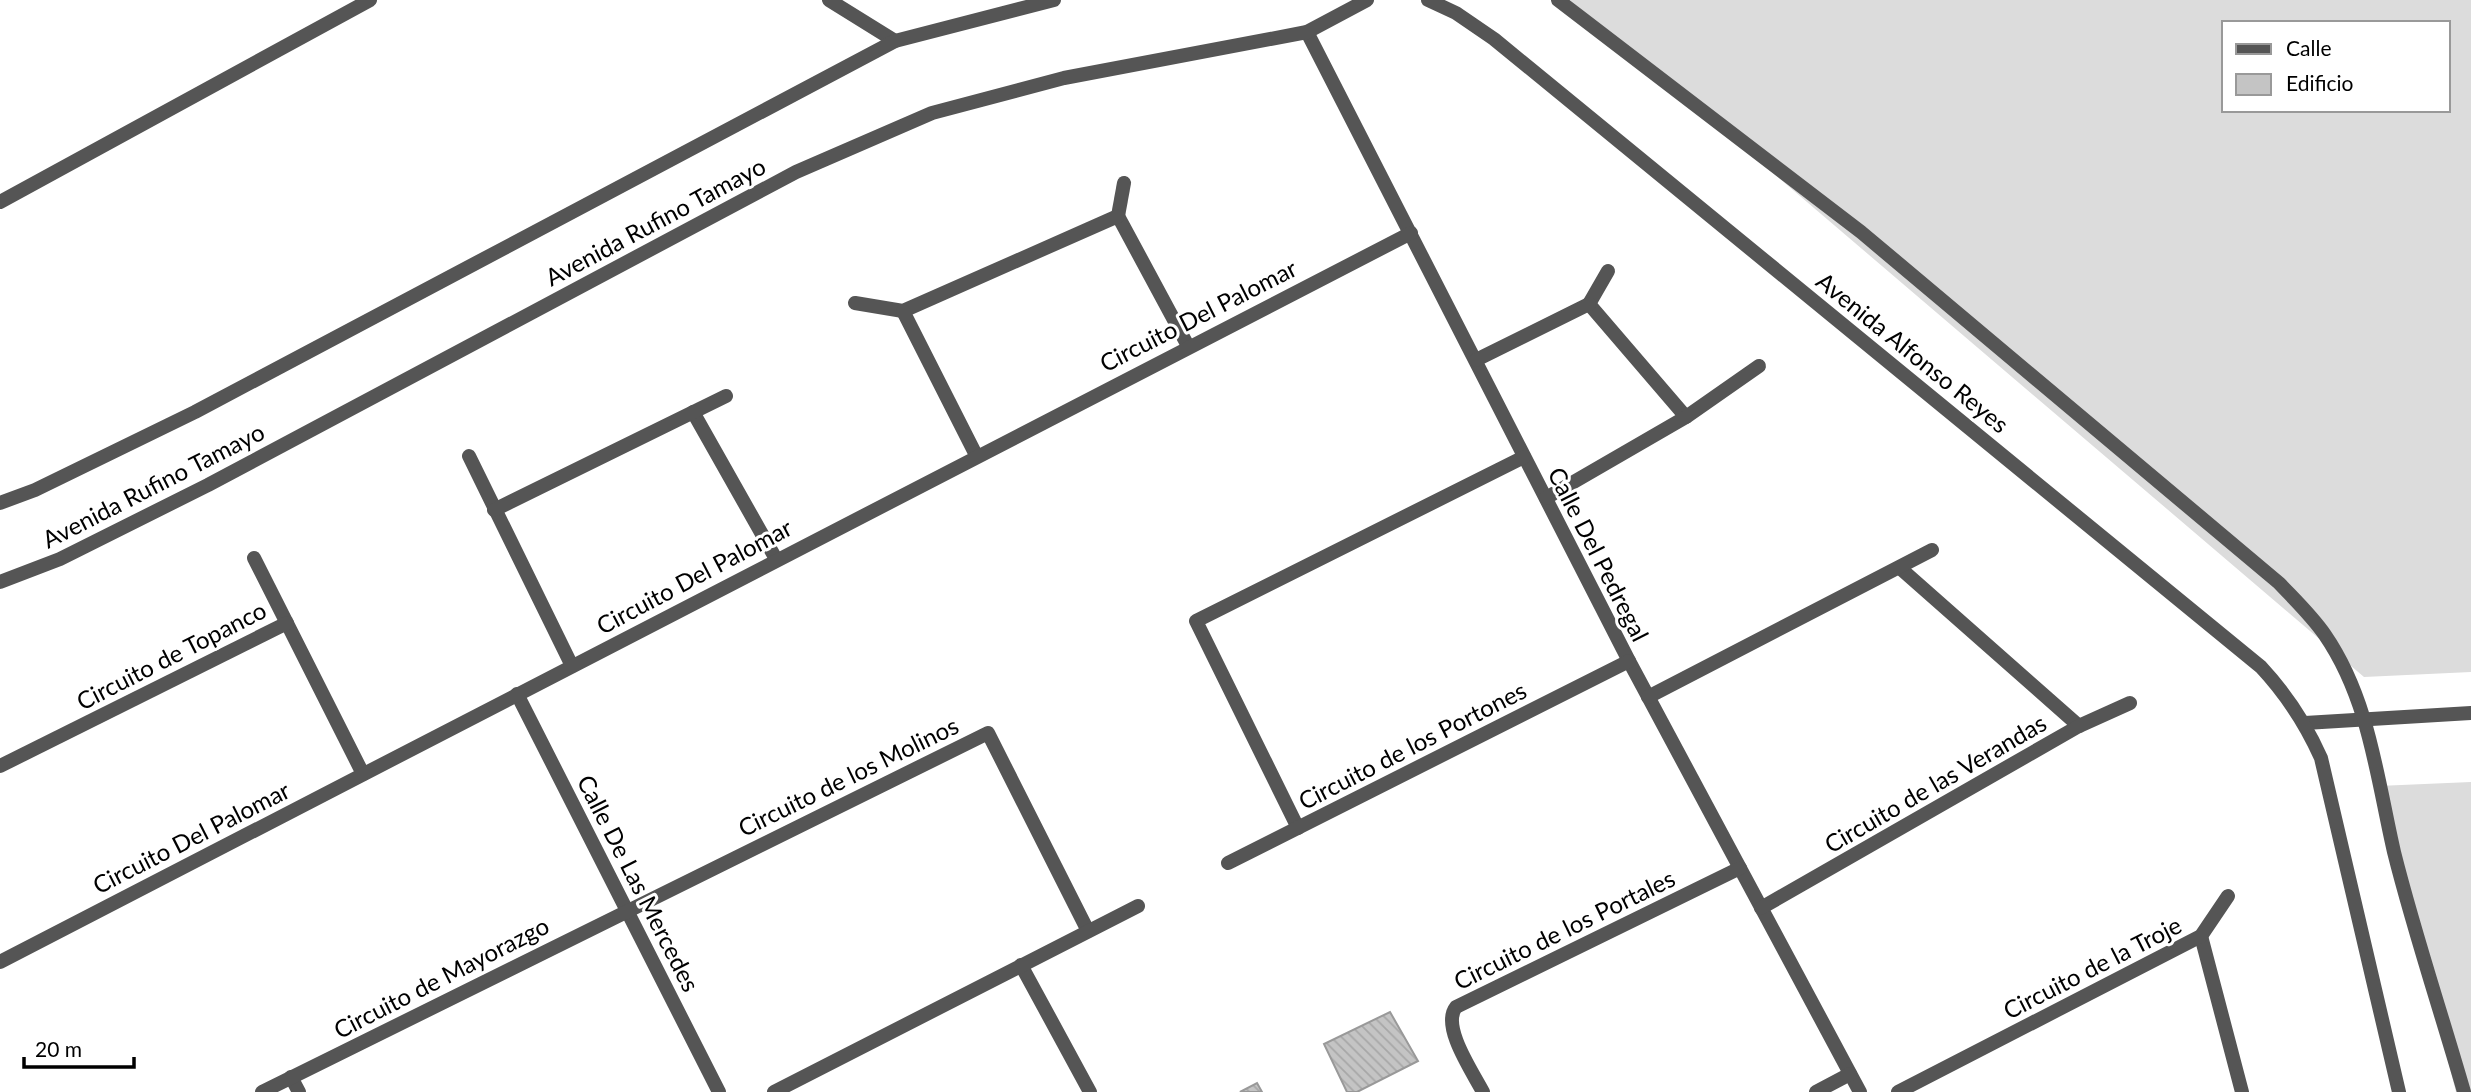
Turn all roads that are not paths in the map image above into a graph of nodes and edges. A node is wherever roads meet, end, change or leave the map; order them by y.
1 (370, 0) edge
2 (829, 0) edge
3 (1054, 0) edge
4 (1367, 0) edge
5 (1428, 0) edge
6 (1558, 0) edge
7 (1307, 32) junction
8 (894, 41) junction
9 (1125, 183) dead end
10 (0, 202) edge
11 (1118, 216) junction
12 (1411, 233) junction
13 (1608, 271) dead end
14 (855, 303) dead end
15 (1588, 304) junction
16 (903, 311) junction
17 (1188, 345) junction
18 (1476, 360) junction
19 (1759, 366) dead end
20 (726, 396) dead end
21 (693, 412) junction
22 (1686, 417) junction
23 (976, 455) junction
24 (469, 456) dead end
25 (1524, 457) junction
26 (1546, 498) junction
27 (0, 503) edge
28 (494, 510) junction
29 (1932, 550) dead end
30 (254, 558) dead end
31 (775, 559) junction
32 (1900, 568) junction
33 (0, 582) edge
34 (287, 623) junction
35 (1629, 661) junction
36 (572, 666) junction
37 (517, 694) junction
38 (1648, 697) junction
39 (2130, 704) dead end
40 (2471, 713) edge
41 (2363, 718) junction
42 (2305, 723) junction
43 (2079, 726) junction
44 (0, 766) edge
45 (363, 774) junction
46 (1298, 828) junction
47 (1228, 863) dead end
48 (1740, 868) junction
49 (2228, 896) dead end
50 (1138, 906) dead end
51 (1761, 908) junction
52 (627, 909) junction
53 (1088, 931) junction
54 (2201, 936) junction
55 (0, 962) edge
56 (1021, 965) junction
57 (1850, 1074) junction
58 (291, 1077) junction
59 (262, 1092) edge
60 (299, 1092) edge
61 (719, 1092) edge
62 (774, 1092) edge
63 (1090, 1092) edge
64 (1483, 1092) edge
65 (1816, 1092) edge
66 (1860, 1092) edge
67 (1898, 1092) edge
68 (2242, 1092) edge
69 (2399, 1092) edge
70 (2464, 1092) edge

1 - 10 street
2 - 8 street
3 - 8 street, Avenida Rufino Tamayo
4 - 7 street, Avenida Rufino Tamayo
5 - 42 street, Avenida Alfonso Reyes
6 - 41 street
7 - 12 street, Calle Del Pedregal
7 - 33 street, Avenida Rufino Tamayo
8 - 27 street, Avenida Rufino Tamayo
9 - 11 street
11 - 16 street
11 - 17 street
12 - 17 street, Circuito Del Palomar
12 - 18 street, Calle Del Pedregal
13 - 15 street
14 - 16 street
15 - 18 street
15 - 22 street
16 - 23 street
17 - 23 street, Circuito Del Palomar
18 - 25 street, Calle Del Pedregal
19 - 22 street
20 - 21 street
21 - 28 street
21 - 31 street
22 - 26 street
23 - 31 street, Circuito Del Palomar
24 - 28 street
25 - 26 street, Calle Del Pedregal
25 - 46 street, Circuito de los Portones
26 - 35 street, Calle Del Pedregal
28 - 36 street
29 - 32 street
30 - 34 street
31 - 36 street, Circuito Del Palomar
32 - 38 street
32 - 43 street, Circuito de las Verandas
34 - 44 street, Circuito de Topanco
34 - 45 street, Circuito de Topanco
35 - 38 street, Calle Del Pedregal
35 - 46 street, Circuito de los Portones
36 - 37 street, Circuito Del Palomar
37 - 45 street, Circuito Del Palomar
37 - 52 street, Calle De Las Mercedes
38 - 48 street, Calle Del Pedregal
39 - 43 street
40 - 41 street
41 - 42 street
41 - 70 street
42 - 69 street, Avenida Alfonso Reyes
43 - 51 street, Circuito de las Verandas
45 - 55 street, Circuito Del Palomar
46 - 47 street
48 - 51 street, Calle Del Pedregal
48 - 64 street, Circuito de los Portales
49 - 54 street
50 - 53 street
51 - 57 street, Calle Del Pedregal
52 - 53 street, Circuito de los Molinos
52 - 58 street, Circuito de Mayorazgo
52 - 61 street, Calle De Las Mercedes
53 - 56 street
54 - 67 street, Circuito de la Troje
54 - 68 street, Circuito de la Troje
56 - 62 street
56 - 63 street
57 - 65 street
57 - 66 street, Calle Del Pedregal
58 - 59 street, Circuito de Mayorazgo
58 - 60 street

